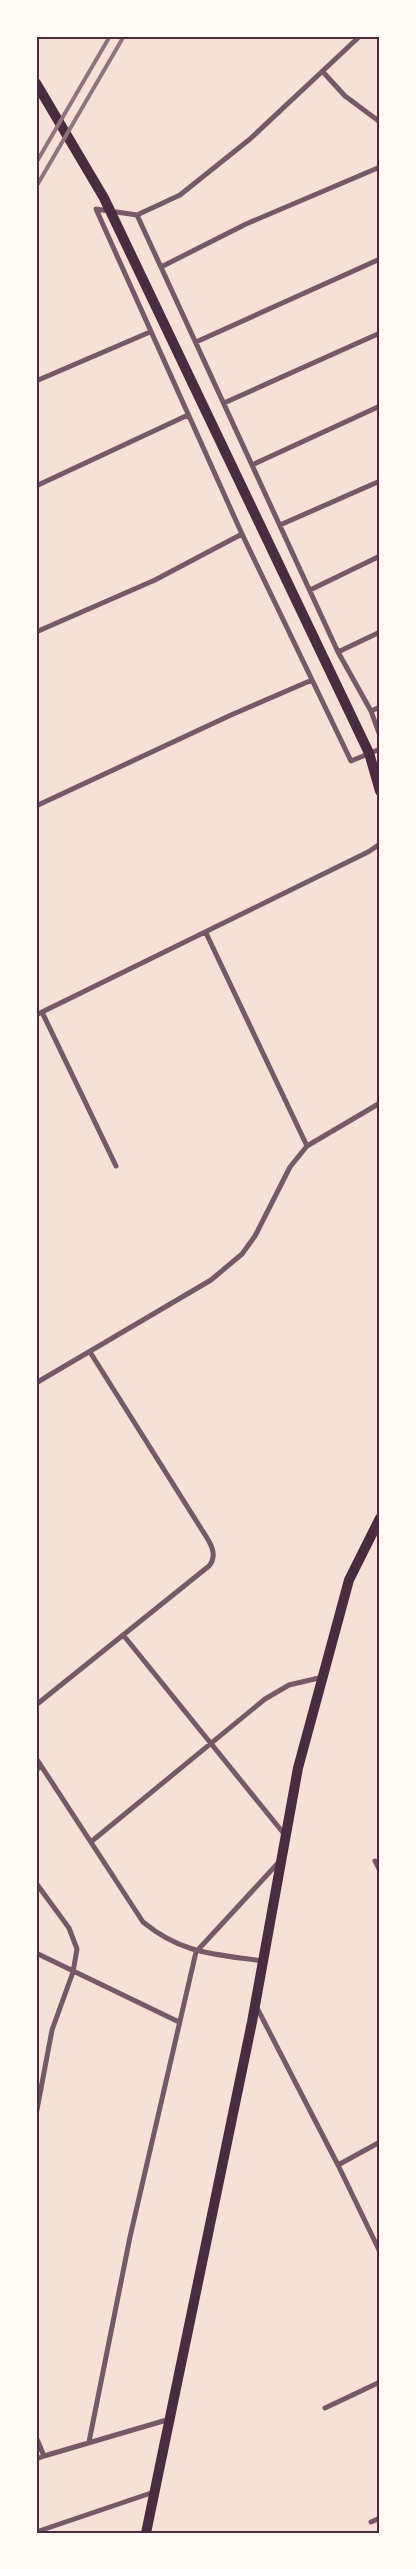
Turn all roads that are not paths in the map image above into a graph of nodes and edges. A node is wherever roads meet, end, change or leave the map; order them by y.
1 (360, 36) edge
2 (323, 72) junction
3 (36, 83) edge
4 (380, 122) edge
5 (380, 167) edge
6 (137, 215) junction
7 (380, 259) edge
8 (161, 267) junction
9 (150, 332) junction
10 (380, 334) edge
11 (196, 342) junction
12 (36, 381) edge
13 (224, 402) junction
14 (380, 406) edge
15 (188, 415) junction
16 (252, 465) junction
17 (380, 481) edge
18 (36, 486) edge
19 (280, 525) junction
20 (242, 534) junction
21 (380, 556) edge
22 (310, 590) junction
23 (36, 632) edge
24 (380, 632) edge
25 (338, 652) junction
26 (312, 680) junction
27 (380, 707) edge
28 (371, 711) junction
29 (380, 736) edge
30 (380, 749) edge
31 (369, 754) junction
32 (380, 790) edge
33 (36, 806) edge
34 (380, 844) edge
35 (206, 933) junction
36 (42, 1012) junction
37 (36, 1015) edge
38 (380, 1103) edge
39 (307, 1146) junction
40 (116, 1166) dead end
41 (90, 1352) junction
42 (36, 1383) edge
43 (380, 1518) edge
44 (124, 1636) junction
45 (323, 1677) junction
46 (36, 1705) edge
47 (211, 1743) junction
48 (36, 1758) edge
49 (40, 1764) junction
50 (36, 1772) edge
51 (285, 1835) junction
52 (92, 1841) junction
53 (281, 1860) junction
54 (374, 1861) dead end
55 (380, 1871) edge
56 (36, 1883) edge
57 (196, 1952) junction
58 (36, 1953) edge
59 (263, 1960) junction
60 (73, 1972) junction
61 (255, 2004) junction
62 (179, 2022) junction
63 (36, 2115) edge
64 (380, 2142) edge
65 (338, 2165) junction
66 (380, 2252) edge
67 (380, 2382) edge
68 (325, 2408) dead end
69 (170, 2418) junction
70 (36, 2437) edge
71 (89, 2442) junction
72 (44, 2456) junction
73 (36, 2459) edge
74 (155, 2492) junction
75 (380, 2518) edge
76 (371, 2522) dead end
77 (36, 2532) edge
78 (146, 2533) edge

1 - 2 street
2 - 4 street
2 - 6 street
3 - 31 main road
5 - 8 street
6 - 8 street
6 - 9 street
7 - 11 street
8 - 11 street
9 - 12 street
9 - 15 street
10 - 13 street
11 - 13 street
13 - 16 street
14 - 16 street
15 - 18 street
15 - 20 street
16 - 19 street
17 - 19 street
19 - 22 street
20 - 23 street
20 - 26 street
21 - 22 street
22 - 25 street
24 - 25 street
25 - 28 street
26 - 31 street
26 - 33 street
27 - 28 street
28 - 29 street
30 - 31 street
31 - 32 main road
34 - 35 street
35 - 36 street
35 - 39 street
36 - 37 street
36 - 40 street
38 - 39 street
39 - 41 street
41 - 42 street
41 - 44 street
43 - 45 main road
44 - 46 street
44 - 47 street
45 - 47 street
45 - 51 main road
47 - 51 street
47 - 52 street
48 - 49 street
49 - 50 street
49 - 52 street
51 - 53 main road
52 - 57 street
53 - 57 street
53 - 59 main road
54 - 55 street
56 - 60 street
57 - 59 street
57 - 62 street
58 - 60 street
59 - 61 main road
60 - 62 street
60 - 63 street
61 - 65 street
61 - 69 main road
62 - 71 street
64 - 65 street
65 - 66 street
67 - 68 street
69 - 71 street
69 - 74 main road
70 - 72 street
71 - 72 street
72 - 73 street
74 - 77 street
74 - 78 main road
75 - 76 street

